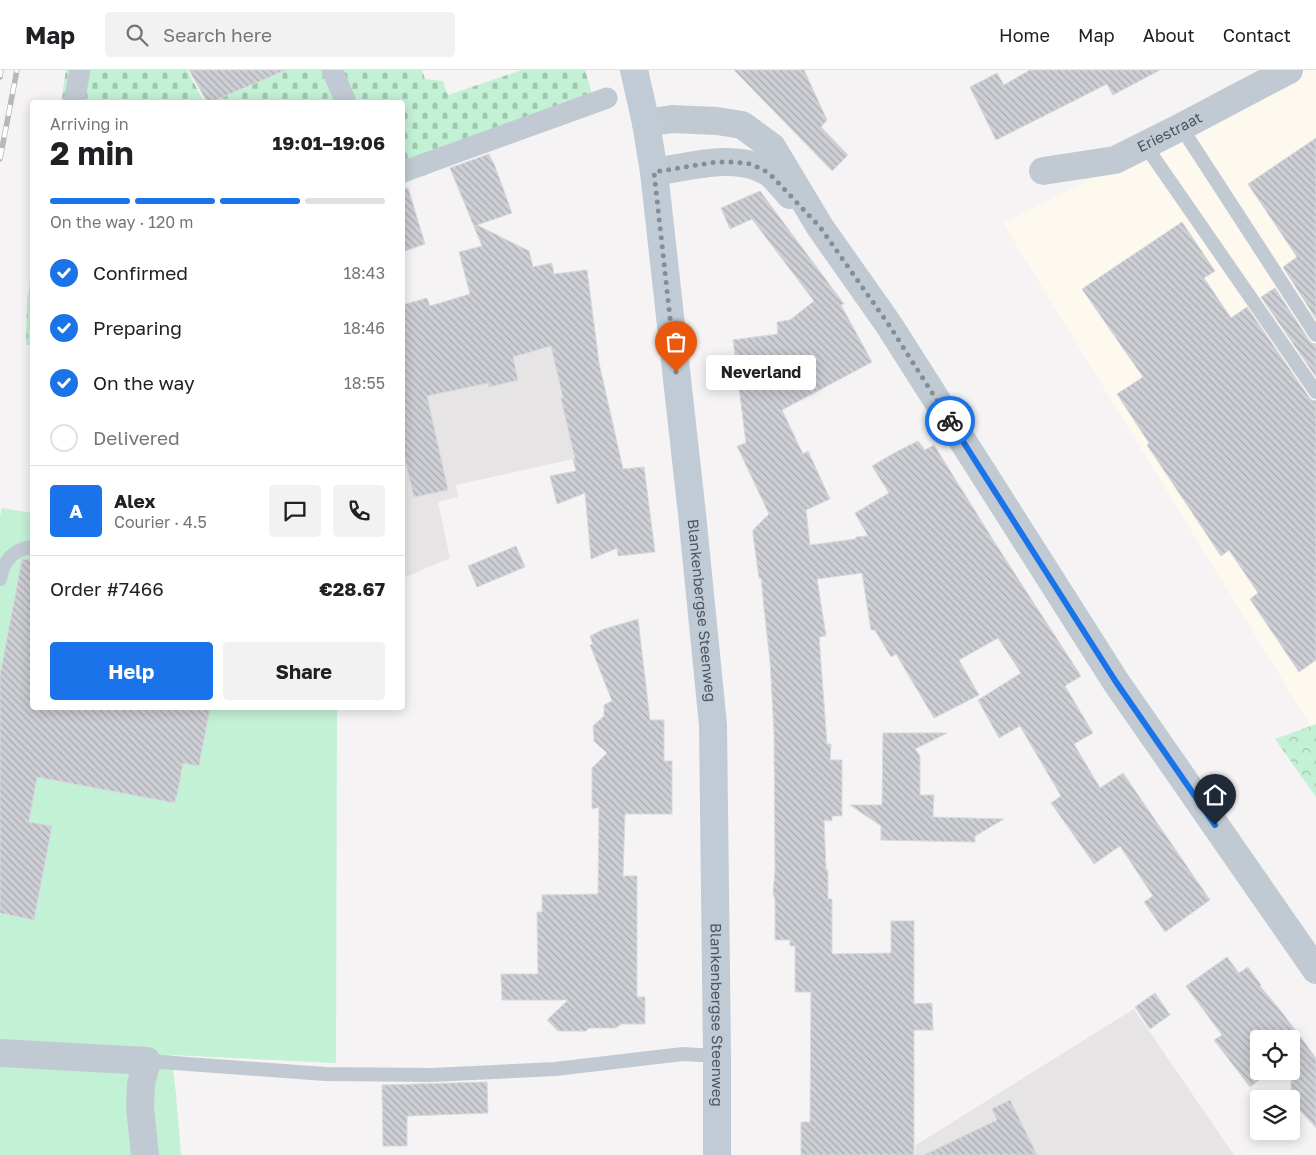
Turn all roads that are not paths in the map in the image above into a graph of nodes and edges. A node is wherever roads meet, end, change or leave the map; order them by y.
1 (80, 70) edge
2 (332, 70) edge
3 (634, 70) edge
4 (1289, 70) edge
5 (607, 98) dead end
6 (74, 100) edge
7 (345, 100) edge
8 (646, 123) junction
9 (1181, 127) junction
10 (1145, 145) junction
11 (405, 171) edge
12 (1043, 171) dead end
13 (654, 172) junction
14 (820, 227) junction
15 (1316, 335) edge
16 (1316, 392) edge
17 (30, 547) edge
18 (0, 579) edge
19 (1316, 970) edge
20 (0, 1054) edge
21 (718, 1056) junction
22 (147, 1061) junction
23 (145, 1155) edge
24 (717, 1155) edge

1 - 6 street
2 - 7 street
3 - 8 main road, Blankenbergse Steenweg
4 - 9 street, Eriestraat
5 - 11 street
8 - 13 main road, Blankenbergse Steenweg
8 - 14 street
9 - 10 street, Eriestraat
9 - 15 lane
10 - 12 street, Eriestraat
10 - 16 lane
13 - 14 street
13 - 21 main road, Blankenbergse Steenweg
14 - 19 street
17 - 18 lane
20 - 22 street
21 - 22 lane
21 - 24 main road, Blankenbergse Steenweg
22 - 23 street

